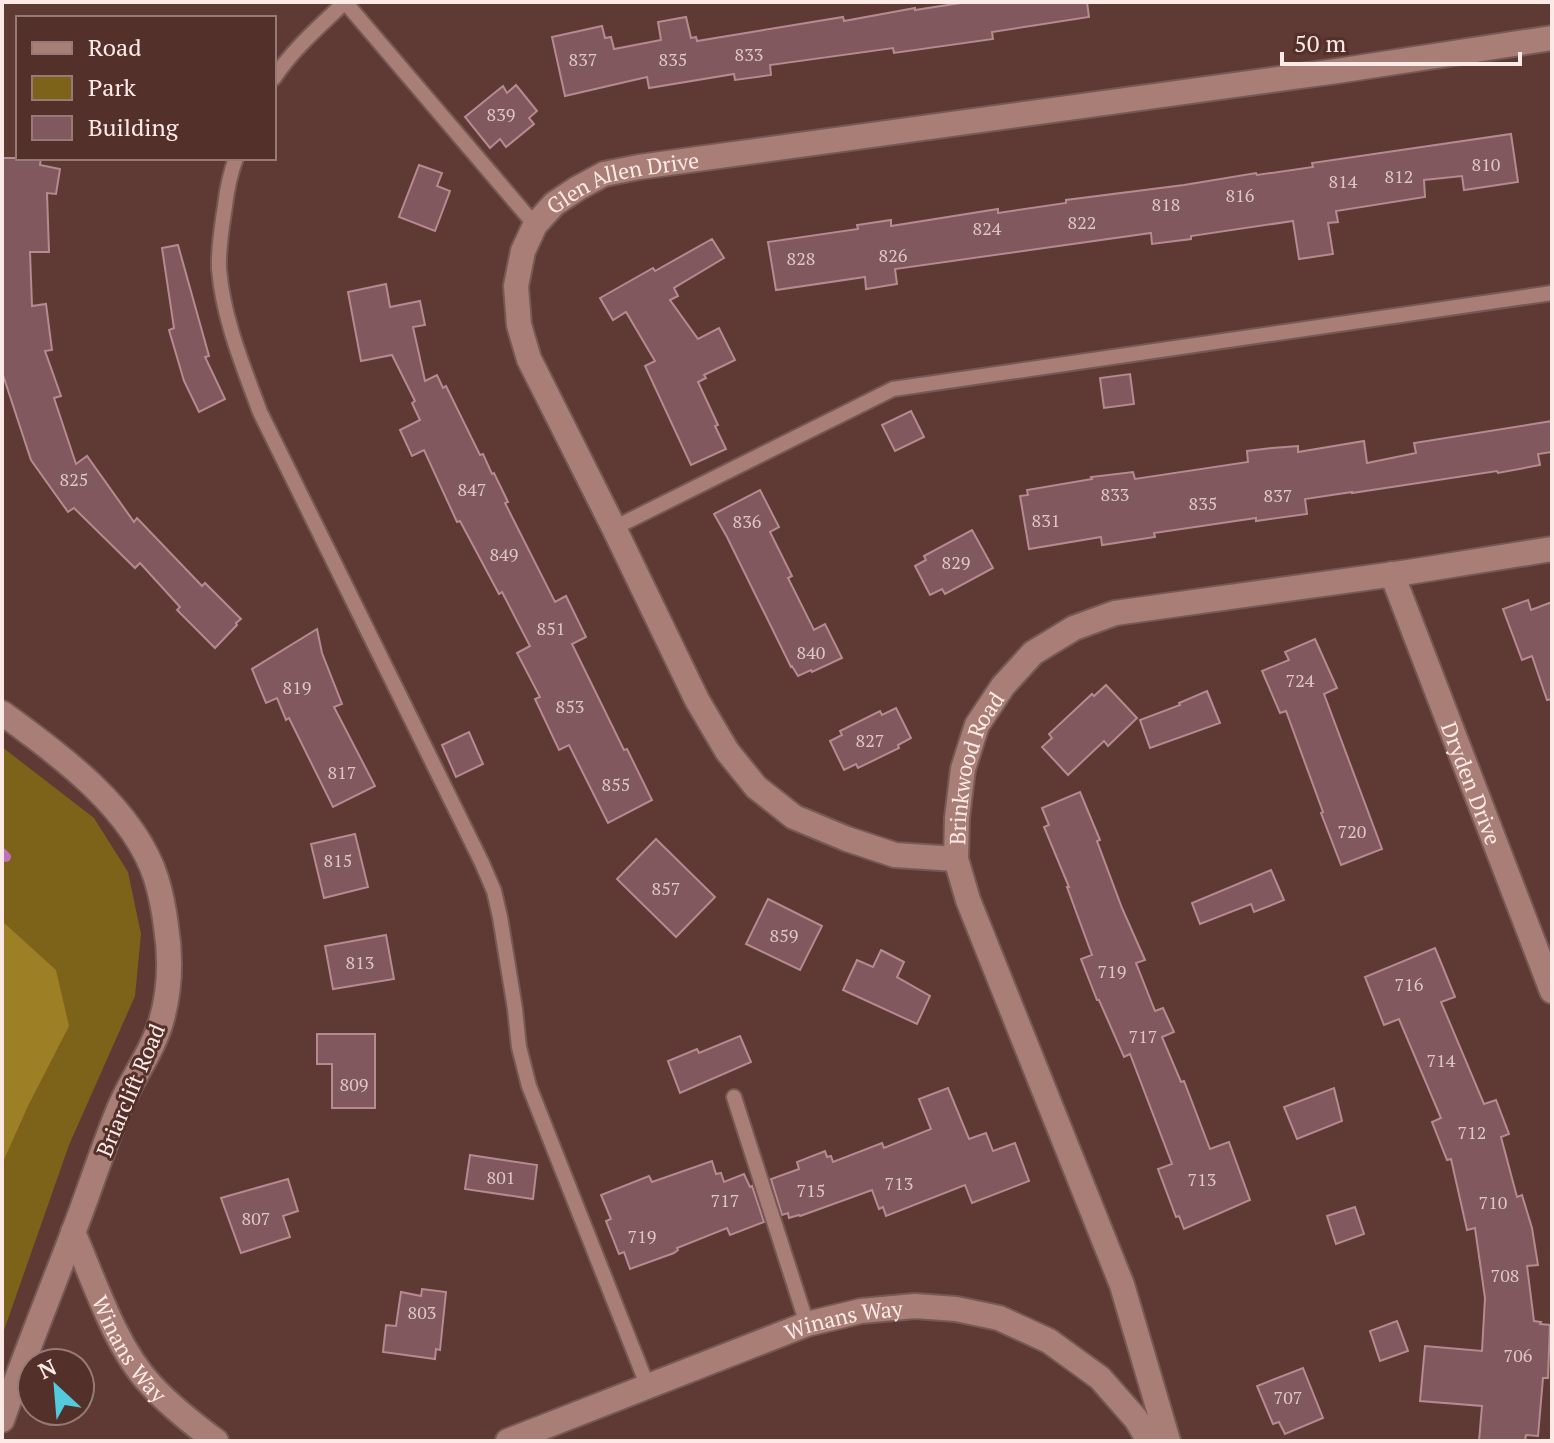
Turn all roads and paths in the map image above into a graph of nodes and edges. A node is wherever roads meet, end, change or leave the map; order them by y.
1 (1552, 38) edge
2 (276, 75) edge
3 (235, 160) edge
4 (535, 225) junction
5 (1552, 293) edge
6 (614, 528) junction
7 (1552, 549) edge
8 (1392, 574) junction
9 (2, 713) edge
10 (956, 859) junction
11 (1552, 991) edge
12 (734, 1097) dead end
13 (73, 1232) junction
14 (807, 1324) junction
15 (648, 1387) junction
16 (2, 1420) edge
17 (216, 1441) edge
18 (508, 1441) edge
19 (1149, 1441) edge
20 (1168, 1441) edge

1 - 4 street, Glen Allen Drive
2 - 4 lane
3 - 15 lane
4 - 6 street, Glen Allen Drive
5 - 6 lane
6 - 10 street, Glen Allen Drive
7 - 8 street, Brinkwood Road
8 - 10 street, Brinkwood Road
8 - 11 street, Dryden Drive
9 - 13 street, Briarclift Road
10 - 20 street, Brinkwood Road
12 - 14 lane
13 - 16 street, Briarclift Road
13 - 17 street, Winans Way
14 - 15 street, Winans Way
14 - 19 street, Winans Way
15 - 18 street, Winans Way

